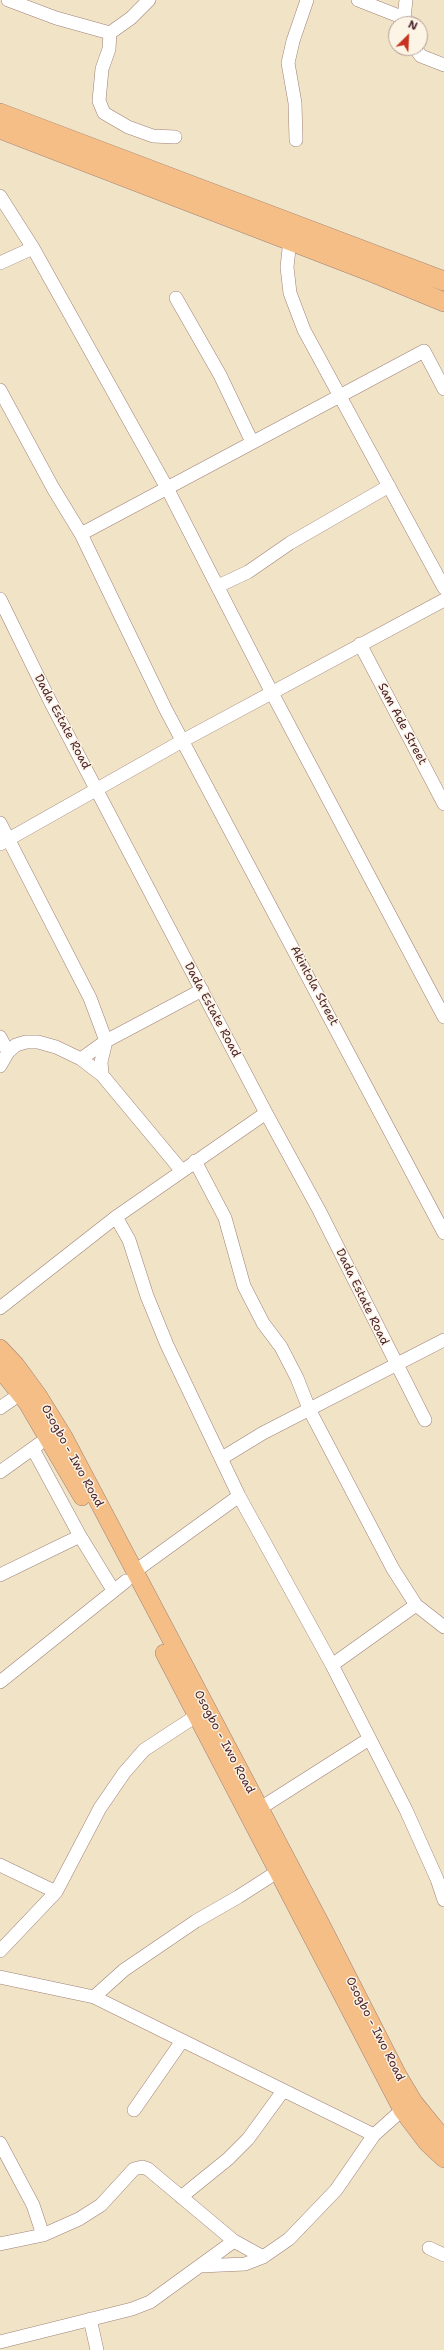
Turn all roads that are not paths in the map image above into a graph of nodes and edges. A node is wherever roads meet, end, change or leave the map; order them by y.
1 (8, 0) edge
2 (149, 0) edge
3 (307, 0) edge
4 (358, 0) edge
5 (406, 0) edge
6 (395, 16) edge
7 (407, 16) edge
8 (110, 33) junction
9 (421, 56) edge
10 (444, 65) edge
11 (0, 113) edge
12 (0, 129) edge
13 (174, 137) dead end
14 (296, 140) dead end
15 (0, 196) edge
16 (290, 240) junction
17 (33, 248) junction
18 (0, 263) edge
19 (444, 281) edge
20 (176, 298) dead end
21 (444, 302) edge
22 (444, 389) edge
23 (0, 390) edge
24 (340, 394) junction
25 (252, 442) junction
26 (389, 486) junction
27 (167, 488) junction
28 (81, 534) junction
29 (218, 586) junction
30 (444, 588) edge
31 (0, 599) edge
32 (444, 600) edge
33 (360, 644) junction
34 (272, 693) junction
35 (184, 740) junction
36 (98, 790) junction
37 (444, 804) edge
38 (0, 823) edge
39 (5, 841) edge
40 (202, 990) junction
41 (444, 1017) edge
42 (0, 1038) edge
43 (106, 1041) junction
44 (8, 1052) junction
45 (81, 1059) junction
46 (0, 1066) edge
47 (102, 1074) junction
48 (266, 1113) junction
49 (195, 1160) junction
50 (181, 1170) junction
51 (116, 1217) junction
52 (444, 1233) edge
53 (0, 1308) edge
54 (444, 1340) edge
55 (0, 1348) edge
56 (395, 1365) junction
57 (0, 1369) edge
58 (20, 1394) junction
59 (0, 1408) edge
60 (310, 1411) junction
61 (425, 1420) dead end
62 (48, 1436) junction
63 (33, 1449) junction
64 (222, 1458) junction
65 (0, 1472) edge
66 (240, 1496) junction
67 (80, 1536) junction
68 (0, 1575) edge
69 (124, 1581) junction
70 (416, 1605) junction
71 (444, 1627) edge
72 (332, 1665) junction
73 (0, 1682) edge
74 (196, 1716) junction
75 (369, 1739) junction
76 (260, 1809) junction
77 (0, 1865) edge
78 (277, 1872) junction
79 (56, 1892) junction
80 (444, 1900) edge
81 (0, 1951) edge
82 (0, 1977) edge
83 (94, 1997) junction
84 (182, 2041) junction
85 (283, 2091) junction
86 (134, 2110) dead end
87 (402, 2110) junction
88 (374, 2135) junction
89 (444, 2139) edge
90 (0, 2143) edge
91 (444, 2159) edge
92 (181, 2197) junction
93 (43, 2235) junction
94 (234, 2242) junction
95 (0, 2244) edge
96 (429, 2248) dead end
97 (444, 2255) edge
98 (263, 2257) junction
99 (200, 2266) junction
100 (90, 2319) junction
101 (0, 2342) edge
102 (97, 2350) edge

1 - 8 street
2 - 8 street
3 - 14 street
4 - 6 street
5 - 7 street
8 - 13 street
9 - 10 street
11 - 19 highway
12 - 16 highway
15 - 17 street
16 - 21 highway
16 - 24 street
17 - 18 street
17 - 27 street
20 - 25 street
22 - 24 street
23 - 28 street, Akintola Street
24 - 25 street
24 - 26 street
25 - 27 street
26 - 29 street
26 - 30 street
27 - 28 street
27 - 29 street
28 - 35 street, Akintola Street
29 - 34 street
31 - 36 street, Dada Estate Road
32 - 33 street
33 - 34 street
33 - 37 street, Sam Ade Street
34 - 35 street
34 - 41 street
35 - 36 street
35 - 52 street, Akintola Street
36 - 39 street
36 - 40 street, Dada Estate Road
38 - 39 street
39 - 43 street
40 - 43 street
40 - 48 street, Dada Estate Road
42 - 44 street
43 - 45 street
43 - 47 street
44 - 45 street
44 - 46 street
45 - 47 street
47 - 50 street
48 - 49 street
48 - 56 street, Dada Estate Road
49 - 50 street
49 - 60 street
50 - 51 street
51 - 53 street
51 - 64 street
54 - 56 street
55 - 69 main road, Osogbo - Iwo Road
56 - 60 street
56 - 61 street, Dada Estate Road
57 - 58 main road, Osogbo - Iwo Road
58 - 59 street
58 - 62 main road, Osogbo - Iwo Road
60 - 64 street
60 - 70 street
62 - 63 street
62 - 69 main road, Osogbo - Iwo Road
63 - 65 street
63 - 67 street
64 - 66 street
66 - 69 street
66 - 72 street
67 - 68 street
67 - 69 street
69 - 73 street
69 - 74 main road, Osogbo - Iwo Road
69 - 76 main road, Osogbo - Iwo Road
70 - 71 street
70 - 72 street
72 - 75 street
74 - 78 main road, Osogbo - Iwo Road
74 - 79 street
75 - 76 street
75 - 80 street
76 - 89 main road, Osogbo - Iwo Road
77 - 79 street
78 - 83 street
78 - 87 main road, Osogbo - Iwo Road
79 - 81 street
82 - 83 street
83 - 84 street
84 - 85 street
84 - 86 street
85 - 88 street
85 - 92 street
87 - 88 street
87 - 91 main road, Osogbo - Iwo Road
88 - 98 street
90 - 93 street
92 - 93 street
92 - 94 street
93 - 95 street
94 - 98 street
94 - 99 street
96 - 97 street
98 - 99 street
99 - 100 street
100 - 101 street
100 - 102 street

